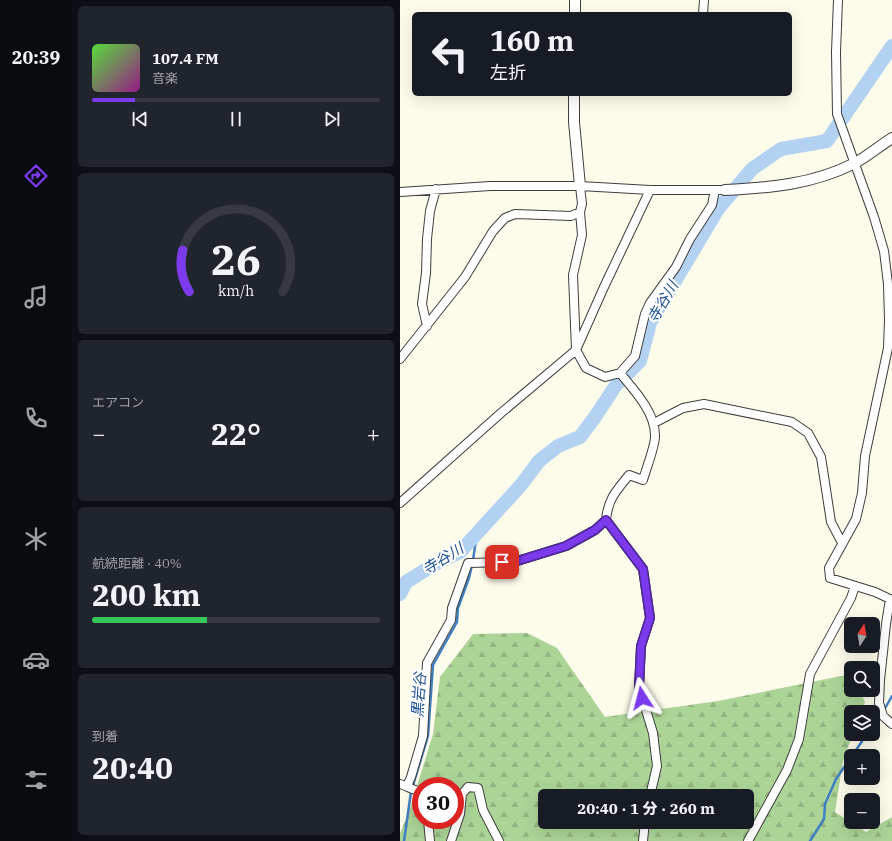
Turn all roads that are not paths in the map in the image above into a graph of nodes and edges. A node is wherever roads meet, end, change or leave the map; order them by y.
1 (575, 0) edge
2 (704, 0) edge
3 (838, 0) edge
4 (575, 12) edge
5 (703, 12) edge
6 (574, 96) edge
7 (892, 138) edge
8 (855, 163) junction
9 (580, 186) junction
10 (436, 189) junction
11 (650, 190) junction
12 (720, 190) junction
13 (400, 192) edge
14 (580, 212) junction
15 (427, 326) junction
16 (576, 350) junction
17 (400, 359) edge
18 (620, 373) junction
19 (654, 423) junction
20 (400, 503) edge
21 (606, 520) junction
22 (842, 544) junction
23 (855, 586) junction
24 (891, 600) edge
25 (892, 724) edge
26 (410, 788) edge
27 (652, 789) edge
28 (429, 829) edge
29 (644, 829) edge
30 (430, 841) edge
31 (451, 841) edge
32 (499, 841) edge
33 (643, 841) edge
34 (748, 841) edge

1 - 4 street
2 - 5 street
3 - 8 street
6 - 9 street
7 - 8 street
8 - 12 street
8 - 22 street
9 - 10 street
9 - 11 street
9 - 14 street
10 - 13 street
10 - 15 street
11 - 12 street
11 - 16 street
12 - 18 street
14 - 15 street
14 - 16 street
15 - 17 street
16 - 18 street
16 - 20 street
18 - 19 street
19 - 21 street
19 - 22 street
21 - 26 street
21 - 27 street
22 - 23 street
23 - 24 street
23 - 34 street
24 - 25 street
28 - 30 street
29 - 33 street
31 - 32 street

